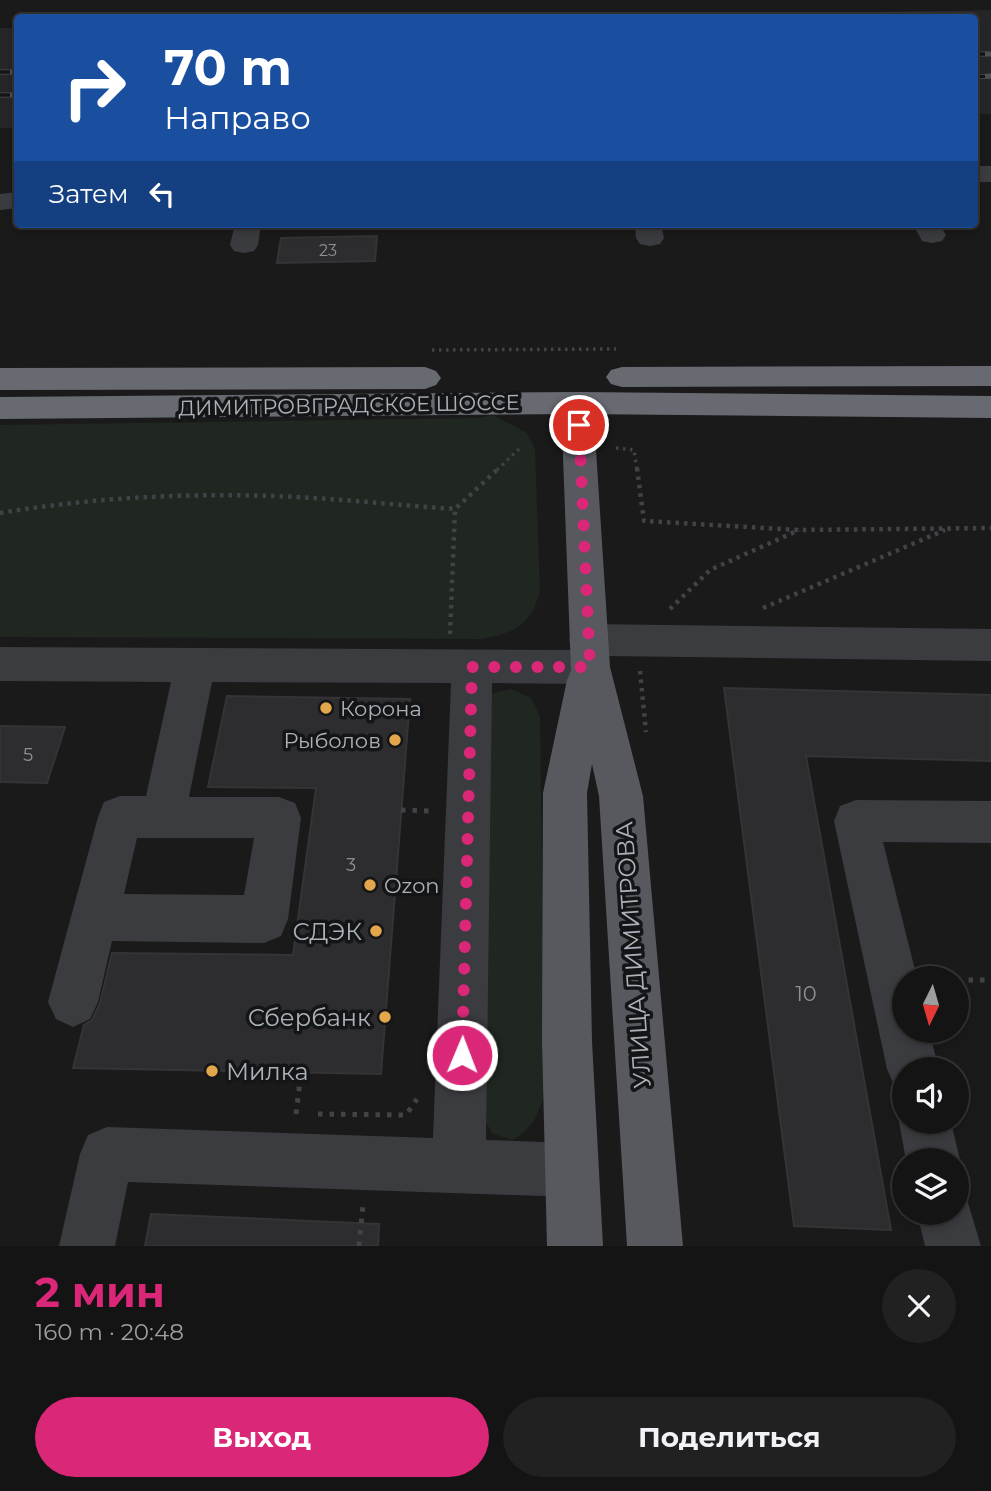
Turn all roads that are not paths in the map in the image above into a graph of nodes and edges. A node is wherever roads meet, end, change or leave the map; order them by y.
1 (991, 376) edge
2 (0, 379) edge
3 (576, 390) junction
4 (991, 407) edge
5 (0, 408) edge
6 (991, 645) edge
7 (589, 654) junction
8 (0, 664) edge
9 (195, 665) junction
10 (460, 666) junction
11 (163, 817) junction
12 (991, 822) edge
13 (94, 917) junction
14 (73, 1002) dead end
15 (910, 1057) edge
16 (459, 1165) junction
17 (572, 1170) junction
18 (948, 1225) edge
19 (87, 1246) edge
20 (575, 1246) edge
21 (655, 1246) edge
22 (953, 1246) edge

1 - 3 highway, ДИМИТРОВГРАДСКОЕ ШОССЕ
2 - 3 highway, ДИМИТРОВГРАДСКОЕ ШОССЕ
3 - 4 highway, ДИМИТРОВГРАДСКОЕ ШОССЕ
3 - 5 highway, ДИМИТРОВГРАДСКОЕ ШОССЕ
3 - 7 main road, УЛИЦА ДИМИТРОВА
6 - 7 street
7 - 10 street
7 - 17 main road, УЛИЦА ДИМИТРОВА
7 - 21 main road, УЛИЦА ДИМИТРОВА
8 - 9 street
9 - 10 street
9 - 11 street
10 - 16 street
11 - 13 street
11 - 13 street
12 - 15 street
13 - 14 street
16 - 17 street
16 - 19 street
17 - 20 main road, УЛИЦА ДИМИТРОВА
18 - 22 street

